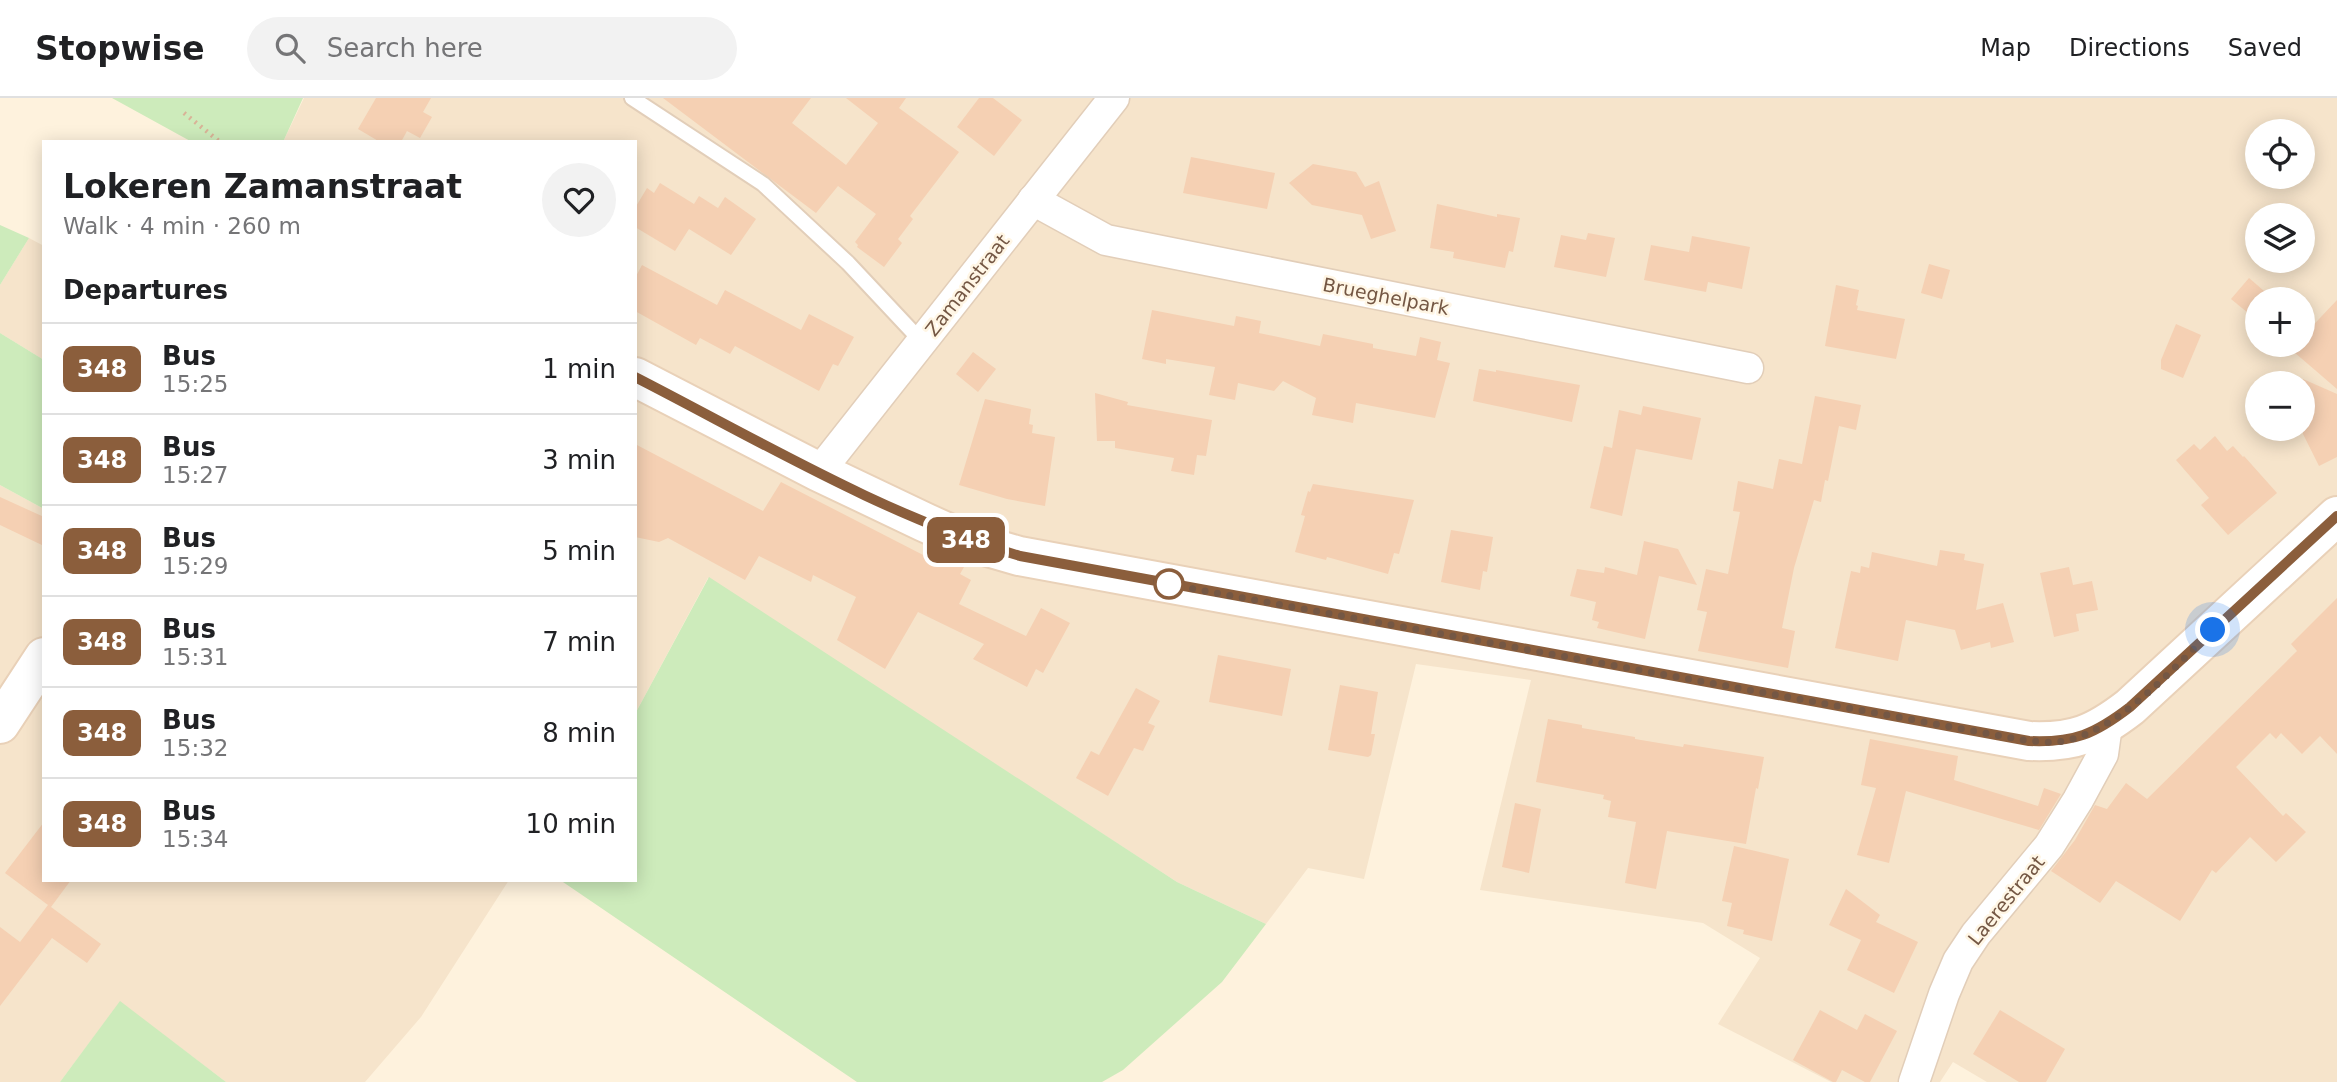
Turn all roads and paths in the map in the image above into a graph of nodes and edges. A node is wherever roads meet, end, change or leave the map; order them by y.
1 (632, 98) edge
2 (1114, 98) edge
3 (184, 113) dead end
4 (218, 140) edge
5 (1033, 200) junction
6 (922, 342) junction
7 (1748, 369) dead end
8 (637, 378) edge
9 (819, 472) junction
10 (2337, 516) edge
11 (42, 660) edge
12 (0, 724) edge
13 (2107, 724) junction
14 (1914, 1082) edge

1 - 6 lane
2 - 5 street, Zamanstraat
3 - 4 path
5 - 6 street, Zamanstraat
5 - 7 street, Brueghelpark
6 - 9 street, Zamanstraat
8 - 9 street
9 - 13 street
10 - 13 street
11 - 12 street
13 - 14 street, Laerestraat

